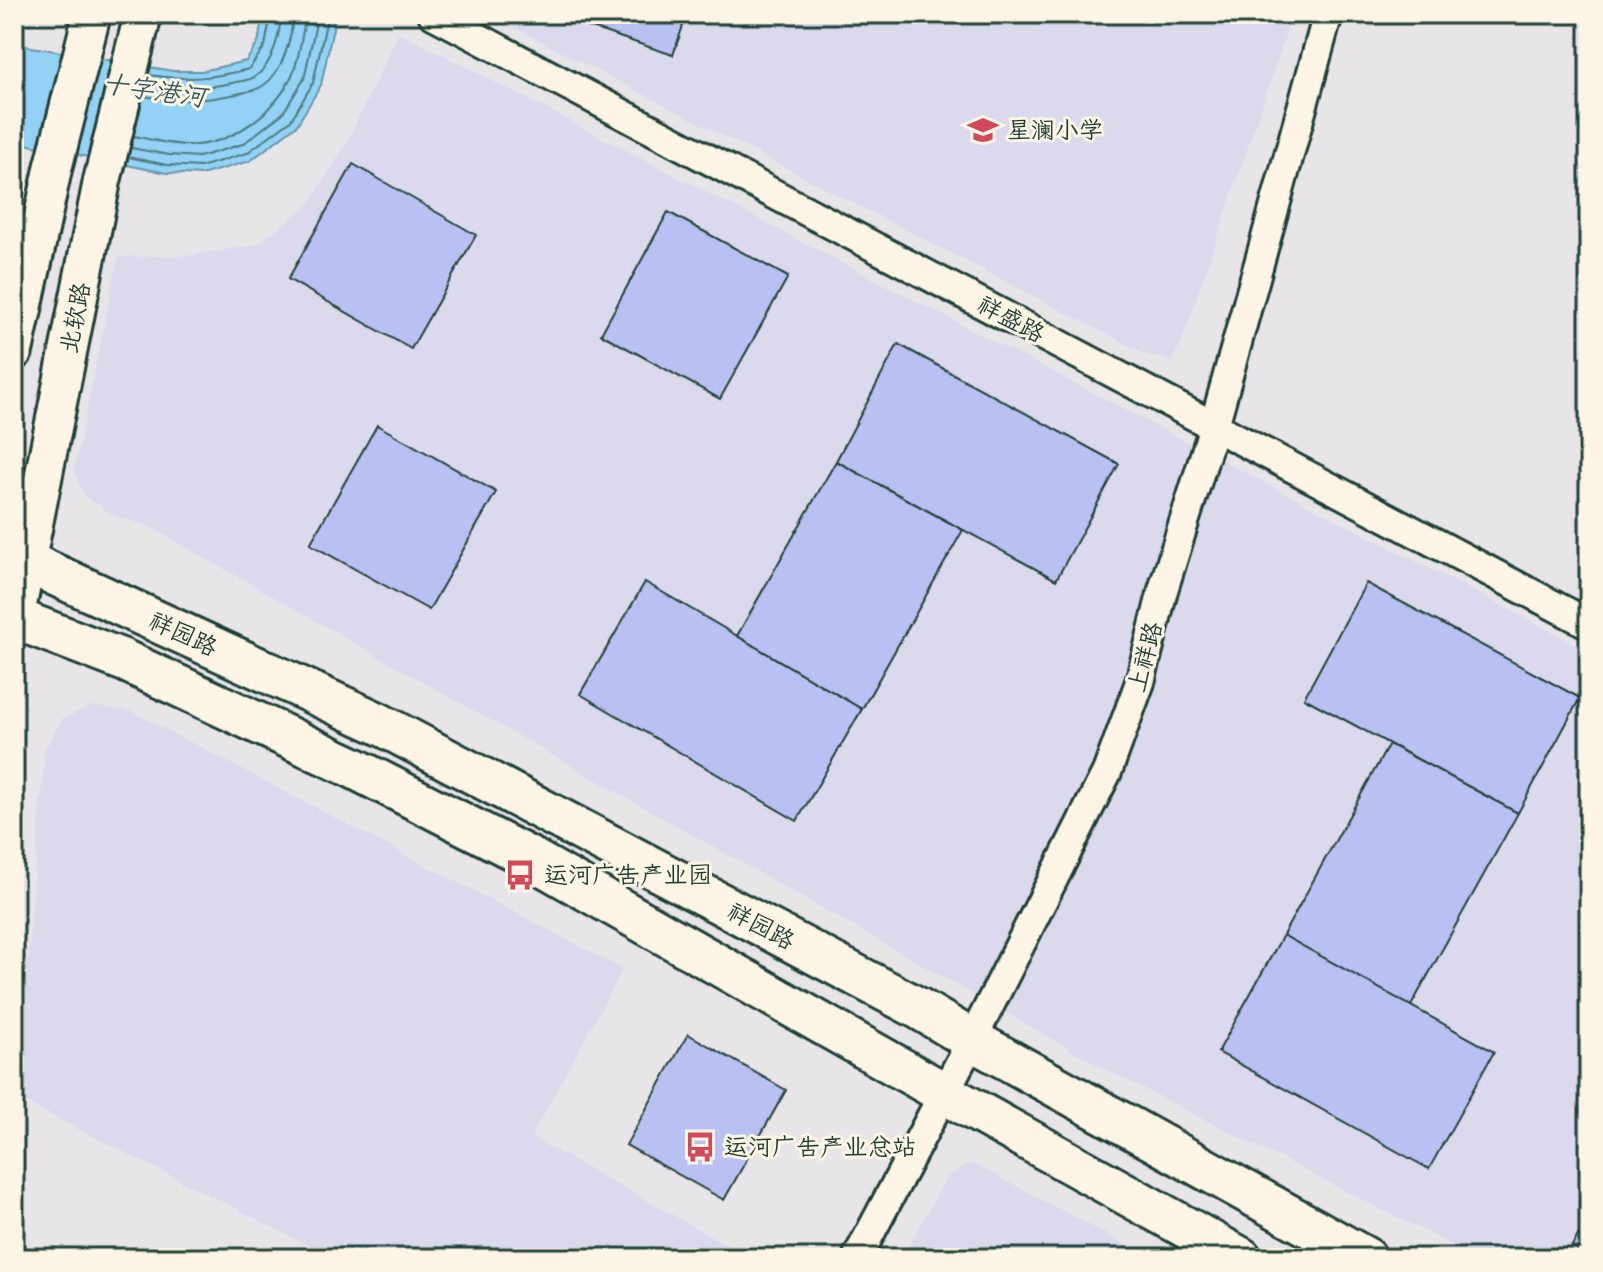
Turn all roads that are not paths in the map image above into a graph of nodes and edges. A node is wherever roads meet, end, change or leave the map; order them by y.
1 (433, 14) edge
2 (1328, 14) edge
3 (91, 19) edge
4 (141, 25) edge
5 (14, 351) edge
6 (1214, 426) junction
7 (20, 559) edge
8 (14, 618) edge
9 (1589, 624) edge
10 (14, 625) edge
11 (972, 1040) junction
12 (944, 1093) junction
13 (857, 1258) edge
14 (1241, 1258) edge
15 (1366, 1258) edge

1 - 6 street, 祥盛路
2 - 6 street, 上祥路
3 - 5 street
4 - 7 street, 北软路
6 - 9 street, 祥盛路
6 - 11 street, 上祥路
7 - 8 street, 北软路
7 - 11 main road, 祥园路
8 - 10 street, 北软路
8 - 12 main road, 祥园路
11 - 12 street, 上祥路
11 - 15 main road, 祥园路
12 - 13 street, 上祥路
12 - 14 main road, 祥园路

